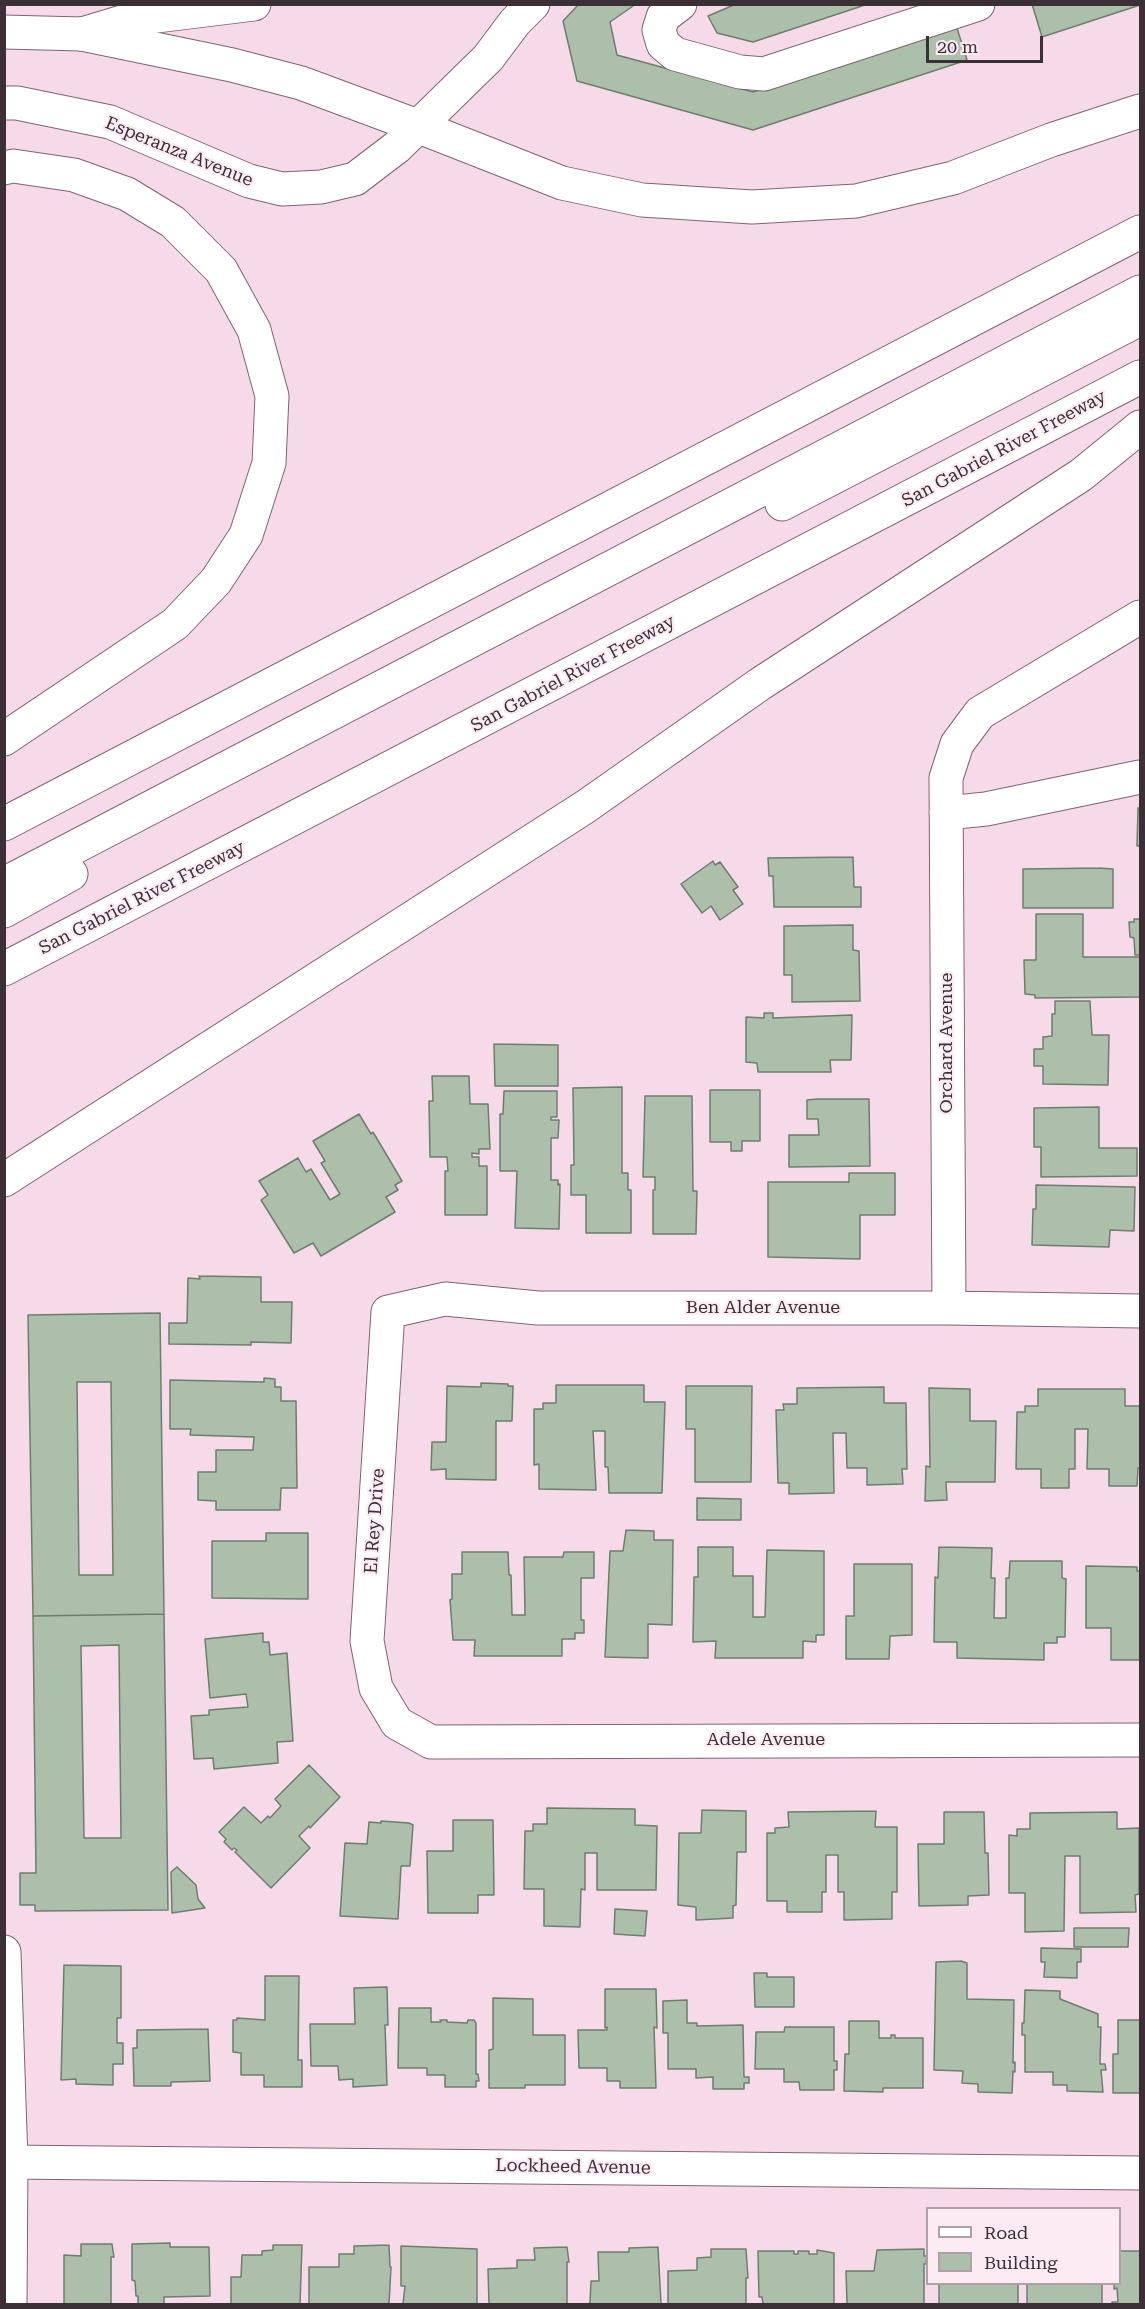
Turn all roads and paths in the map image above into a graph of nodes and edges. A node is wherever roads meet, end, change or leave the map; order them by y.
1 (254, 4) edge
2 (533, 4) edge
3 (680, 4) edge
4 (978, 4) edge
5 (132, 12) edge
6 (4, 32) edge
7 (82, 34) junction
8 (4, 104) edge
9 (1140, 111) edge
10 (417, 126) junction
11 (4, 168) edge
12 (1140, 232) edge
13 (1140, 291) edge
14 (1140, 319) edge
15 (1140, 377) edge
16 (1140, 427) edge
17 (1140, 617) edge
18 (4, 739) edge
19 (1140, 777) edge
20 (946, 813) junction
21 (4, 824) edge
22 (4, 884) edge
23 (4, 911) edge
24 (52, 946) junction
25 (4, 969) edge
26 (4, 978) edge
27 (4, 1180) edge
28 (949, 1308) junction
29 (1140, 1311) edge
30 (388, 1312) joint
31 (397, 1724) joint
32 (1140, 1740) edge
33 (4, 1952) edge
34 (8, 2162) edge
35 (1140, 2173) edge
36 (10, 2304) edge

1 - 5 main road
2 - 10 main road, Esperanza Avenue
3 - 4 main road
5 - 7 main road
6 - 7 main road
7 - 10 main road
8 - 10 main road, Esperanza Avenue
9 - 10 main road
11 - 18 main road
12 - 21 main road
13 - 22 main road
14 - 23 main road
15 - 24 main road, San Gabriel River Freeway
16 - 27 main road
17 - 20 main road, Orchard Avenue
19 - 20 main road
20 - 28 main road, Orchard Avenue
24 - 25 main road, San Gabriel River Freeway
24 - 26 main road
28 - 29 main road, Ben Alder Avenue
28 - 30 main road, Ben Alder Avenue
30 - 31 main road, El Rey Drive
31 - 32 main road, Adele Avenue
33 - 34 main road
34 - 35 main road, Lockheed Avenue
34 - 36 main road

